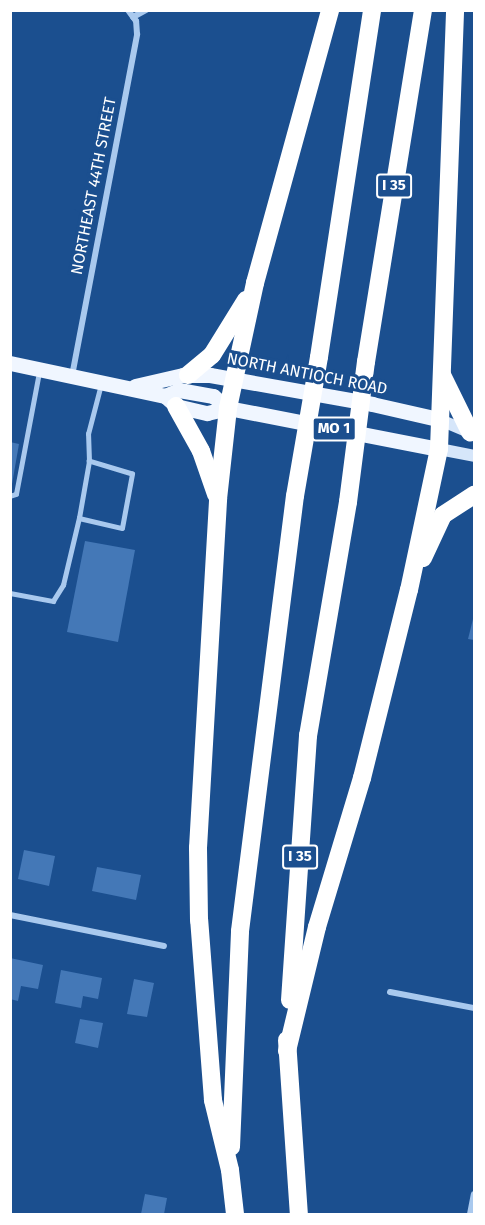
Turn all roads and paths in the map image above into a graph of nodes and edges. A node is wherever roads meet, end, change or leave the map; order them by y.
1 (128, 10) edge
2 (146, 10) edge
3 (330, 10) edge
4 (372, 10) edge
5 (423, 10) edge
6 (455, 10) edge
7 (133, 17) junction
8 (255, 283) junction
9 (10, 363) edge
10 (39, 369) junction
11 (188, 375) junction
12 (442, 375) junction
13 (72, 376) junction
14 (235, 378) junction
15 (101, 381) junction
16 (129, 387) junction
17 (171, 401) junction
18 (228, 408) junction
19 (438, 419) junction
20 (472, 434) edge
21 (439, 449) junction
22 (474, 456) edge
23 (89, 461) junction
24 (474, 495) edge
25 (10, 496) edge
26 (218, 499) junction
27 (79, 518) junction
28 (409, 590) junction
29 (10, 593) edge
30 (10, 915) edge
31 (164, 946) dead end
32 (390, 992) dead end
33 (474, 1008) edge
34 (287, 1051) junction
35 (230, 1170) junction
36 (474, 1194) edge
37 (235, 1215) edge
38 (299, 1215) edge
39 (470, 1215) edge

1 - 7 street
2 - 7 street
3 - 8 highway
4 - 35 highway, bridge
5 - 34 highway, I 35, bridge
6 - 12 highway
7 - 13 street, NORTHEAST 44TH STREET
8 - 11 highway
8 - 14 highway
9 - 10 main road, NORTH ANTIOCH ROAD / MO 1
10 - 13 main road, NORTH ANTIOCH ROAD / MO 1
10 - 25 lane
11 - 14 main road, NORTH ANTIOCH ROAD / MO 1
11 - 16 main road, NORTH ANTIOCH ROAD / MO 1
12 - 19 highway
12 - 20 highway
13 - 15 main road, NORTH ANTIOCH ROAD / MO 1
14 - 18 highway
14 - 19 main road, NORTH ANTIOCH ROAD / MO 1
15 - 16 main road, NORTH ANTIOCH ROAD / MO 1
15 - 23 lane
16 - 17 main road, NORTH ANTIOCH ROAD / MO 1
17 - 18 main road, NORTH ANTIOCH ROAD / MO 1
17 - 26 highway
18 - 21 main road, NORTH ANTIOCH ROAD / MO 1
18 - 26 highway
19 - 20 main road, NORTH ANTIOCH ROAD / MO 1
19 - 21 highway
21 - 22 main road, NORTH ANTIOCH ROAD / MO 1
21 - 28 highway
23 - 27 lane
23 - 27 lane
24 - 28 highway
26 - 35 highway
27 - 29 lane
28 - 34 highway
30 - 31 street
32 - 33 street
34 - 38 highway, I 35
35 - 37 highway
36 - 39 street

